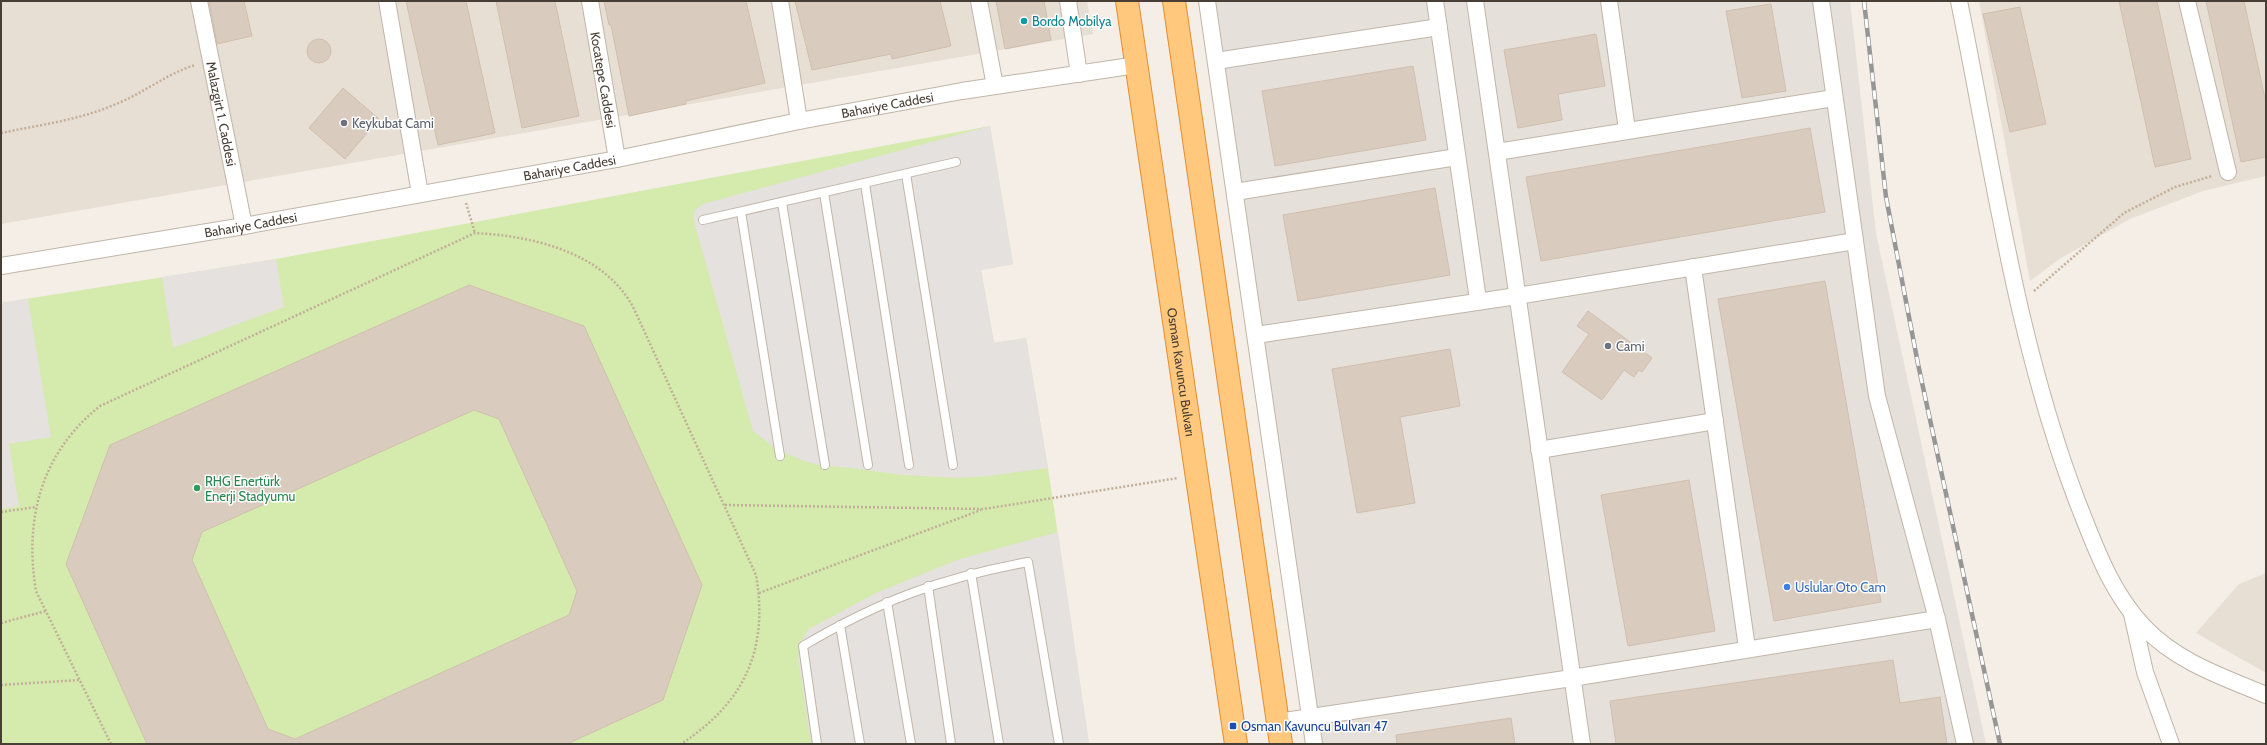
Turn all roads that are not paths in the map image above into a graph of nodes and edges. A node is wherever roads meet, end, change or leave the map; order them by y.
1 (199, 1) edge
2 (387, 1) edge
3 (590, 1) edge
4 (780, 1) edge
5 (979, 1) edge
6 (1068, 1) edge
7 (1127, 1) edge
8 (1174, 1) edge
9 (1208, 1) edge
10 (1435, 1) edge
11 (1475, 1) edge
12 (1609, 1) edge
13 (1821, 1) edge
14 (1959, 1) edge
15 (2186, 1) edge
16 (1439, 27) junction
17 (1216, 62) junction
18 (1137, 65) junction
19 (1079, 74) junction
20 (995, 86) junction
21 (1834, 98) junction
22 (799, 121) junction
23 (1627, 130) junction
24 (1497, 152) junction
25 (1457, 157) junction
26 (617, 159) junction
27 (956, 162) dead end
28 (2228, 172) road end
29 (906, 174) junction
30 (865, 184) junction
31 (1235, 192) junction
32 (824, 193) junction
33 (420, 194) junction
34 (782, 203) junction
35 (741, 212) junction
36 (704, 220) dead end
37 (244, 226) junction
38 (1855, 241) junction
39 (1, 266) edge
40 (1693, 267) junction
41 (1517, 296) junction
42 (1478, 300) junction
43 (1256, 335) junction
44 (1715, 421) junction
45 (1539, 450) junction
46 (780, 456) dead end
47 (952, 464) dead end
48 (826, 465) dead end
49 (868, 465) dead end
50 (909, 466) dead end
51 (971, 573) junction
52 (928, 586) junction
53 (887, 602) junction
54 (2131, 613) junction
55 (1937, 619) junction
56 (840, 625) junction
57 (1747, 648) junction
58 (1572, 678) junction
59 (2266, 695) edge
60 (1310, 717) junction
61 (1278, 722) junction
62 (817, 744) edge
63 (860, 744) edge
64 (911, 744) edge
65 (951, 744) edge
66 (999, 744) edge
67 (1059, 744) edge
68 (1236, 744) edge
69 (1281, 744) edge
70 (1314, 744) edge
71 (1582, 744) edge
72 (1965, 744) edge
73 (2171, 744) edge

1 - 37 street, Malazgirt 1. Caddesi
2 - 33 street
3 - 26 street, Kocatepe Caddesi
4 - 22 street
5 - 20 street
6 - 19 street
7 - 18 highway, Osman Kavuncu Bulvarı
8 - 61 highway
9 - 17 street
10 - 16 street
11 - 24 street
12 - 23 street
13 - 21 street
14 - 54 street
15 - 28 street
16 - 17 street
16 - 25 street
17 - 31 street
18 - 19 street, Bahariye Caddesi
18 - 68 highway, Osman Kavuncu Bulvarı
19 - 20 street, Bahariye Caddesi
20 - 22 street, Bahariye Caddesi
21 - 23 street
21 - 38 street
22 - 26 street, Bahariye Caddesi
23 - 24 street
24 - 41 street
25 - 31 street
25 - 42 street
26 - 33 street, Bahariye Caddesi
27 - 29 lane
29 - 30 lane
29 - 47 lane
30 - 32 lane
30 - 50 lane
31 - 43 street
32 - 34 lane
32 - 49 lane
33 - 37 street, Bahariye Caddesi
34 - 35 lane
34 - 48 lane
35 - 36 lane
35 - 46 lane
37 - 39 street, Bahariye Caddesi
38 - 40 street
38 - 55 street
40 - 41 street
40 - 44 street
41 - 42 street
41 - 45 street
42 - 43 street
43 - 60 street
44 - 45 street
44 - 57 street
45 - 58 street
51 - 52 lane
51 - 66 lane
51 - 67 lane
52 - 53 lane
52 - 65 lane
53 - 56 lane
53 - 64 lane
54 - 59 street
54 - 73 street
55 - 57 street
55 - 72 street
56 - 62 lane
56 - 63 lane
57 - 58 street
58 - 60 street
58 - 71 street
60 - 61 street
60 - 70 street
61 - 69 highway

